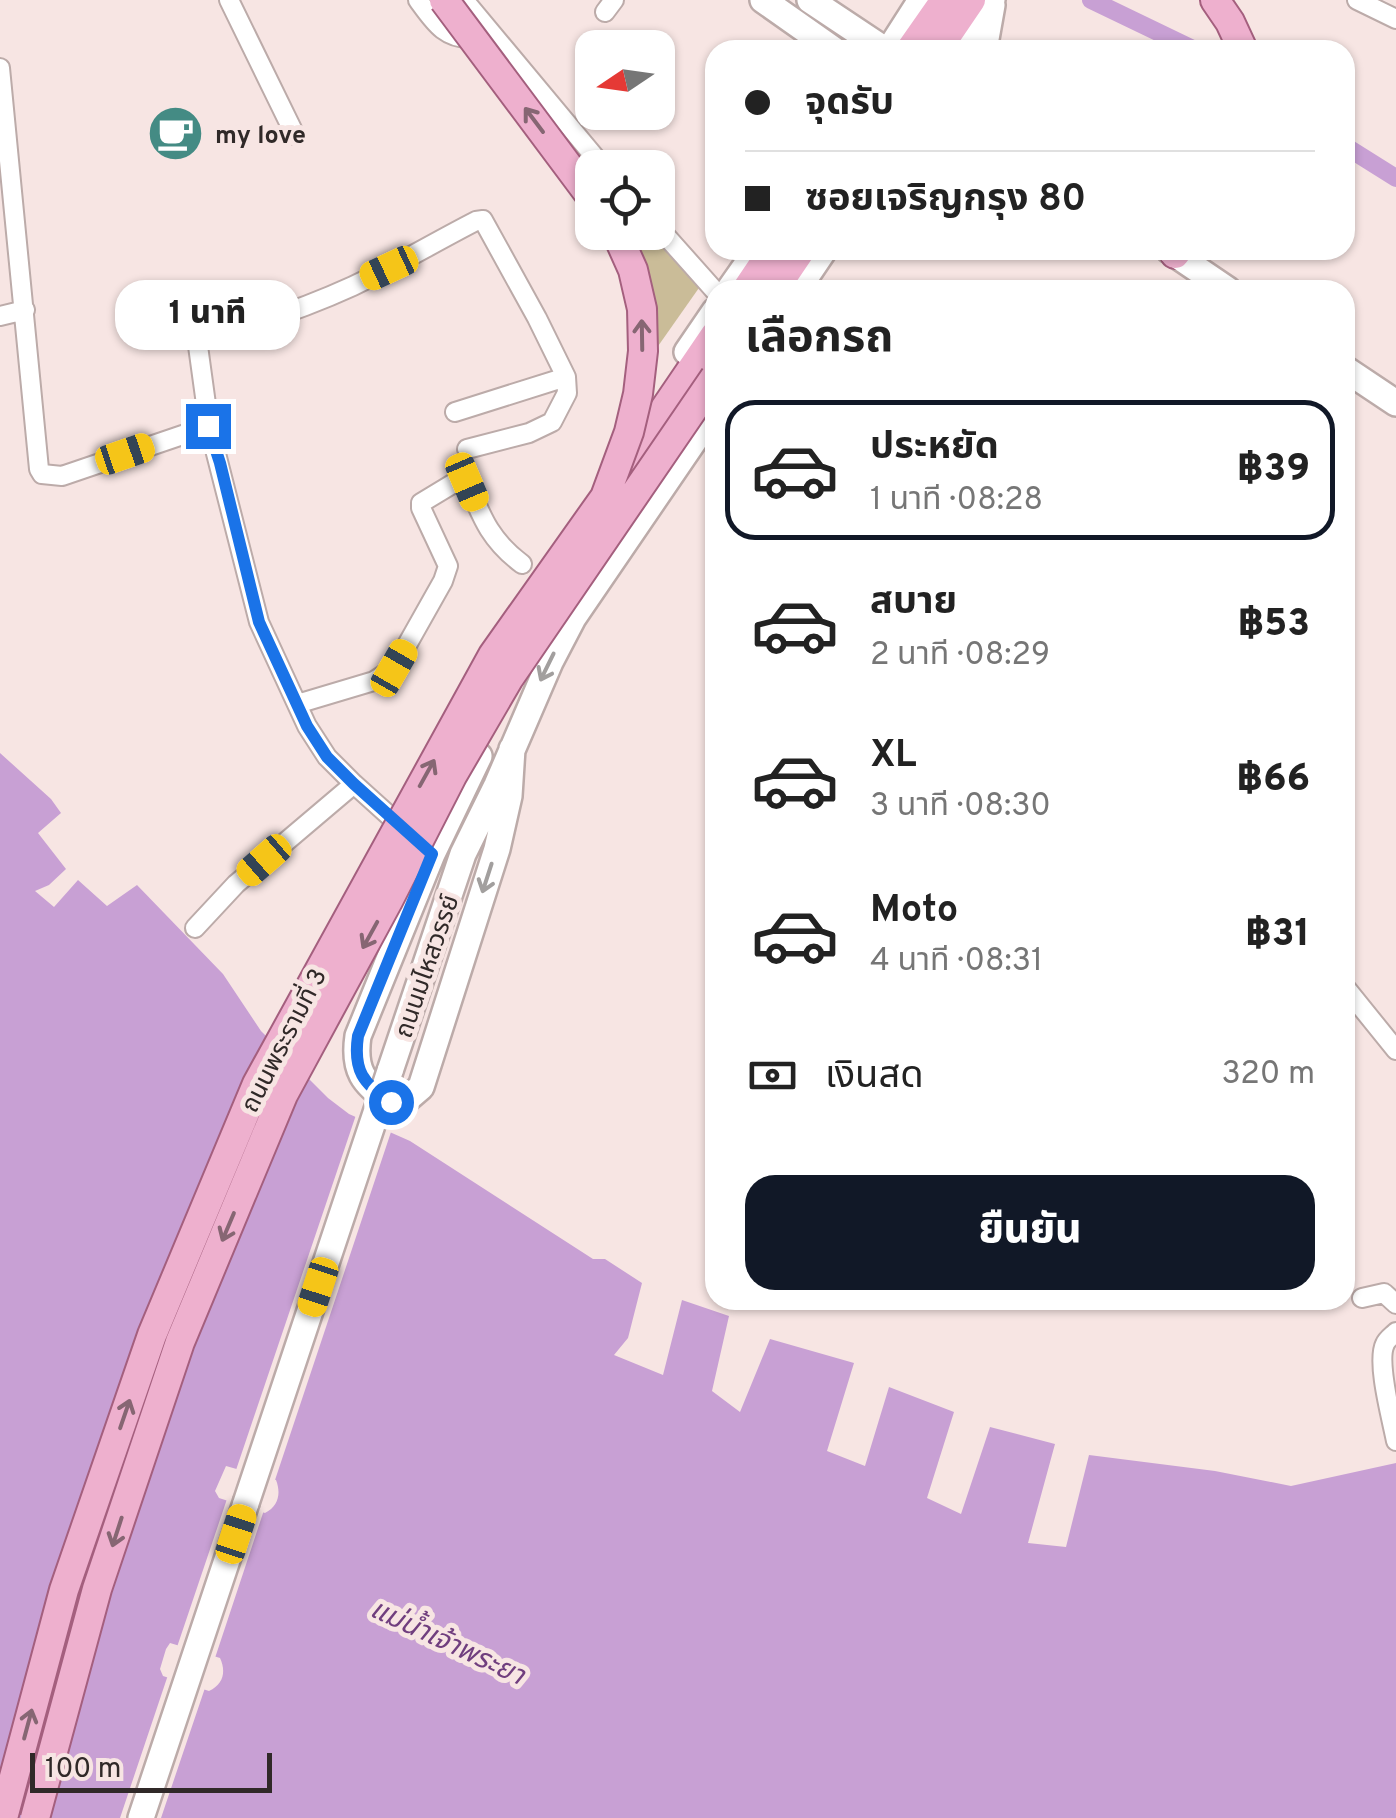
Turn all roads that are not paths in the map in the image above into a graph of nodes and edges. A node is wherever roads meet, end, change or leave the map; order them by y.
1 (230, 0) edge
2 (418, 0) edge
3 (444, 0) edge
4 (464, 0) edge
5 (763, 0) edge
6 (810, 0) edge
7 (921, 0) edge
8 (992, 0) edge
9 (1215, 0) edge
10 (1357, 0) edge
11 (963, 5) edge
12 (1396, 18) edge
13 (488, 30) junction
14 (815, 40) edge
15 (872, 40) edge
16 (894, 40) edge
17 (922, 40) edge
18 (944, 40) edge
19 (962, 40) edge
20 (986, 40) edge
21 (1238, 40) edge
22 (0, 68) edge
23 (2, 104) edge
24 (295, 135) dead end
25 (589, 150) edge
26 (575, 175) edge
27 (675, 246) edge
28 (624, 250) edge
29 (1185, 260) edge
30 (705, 280) edge
31 (1211, 280) edge
32 (25, 310) junction
33 (0, 316) edge
34 (705, 326) edge
35 (705, 350) edge
36 (1355, 375) edge
37 (566, 377) junction
38 (705, 392) edge
39 (1396, 402) edge
40 (454, 412) dead end
41 (705, 425) edge
42 (208, 426) junction
43 (467, 448) dead end
44 (605, 497) junction
45 (522, 564) dead end
46 (297, 704) junction
47 (512, 749) junction
48 (479, 756) junction
49 (354, 784) junction
50 (432, 854) junction
51 (463, 854) junction
52 (195, 928) dead end
53 (1355, 999) edge
54 (1362, 1007) junction
55 (1355, 1012) edge
56 (1396, 1050) edge
57 (1362, 1298) dead end
58 (1396, 1304) edge
59 (1396, 1332) edge
60 (1396, 1442) edge
61 (3, 1818) edge
62 (35, 1818) edge
63 (141, 1818) edge

1 - 24 street
2 - 13 street
26 -> 3 main road, bridge
4 - 13 street
5 - 14 main road
6 - 15 main road
7 - 16 main road
8 - 19 main road
8 - 20 main road
9 - 21 main road
10 - 12 street
11 - 17 main road
11 - 18 main road
13 - 25 street
22 - 23 street
23 - 32 street
27 - 30 street
44 -> 28 main road, bridge
29 - 31 main road
32 - 33 street
32 - 42 street
34 - 48 main road, ถนนมไหสวรรย์
35 - 44 main road, ถนนพระรามที่ 3, bridge
36 - 39 main road
37 - 40 street
37 - 42 street
37 - 43 street
38 -> 62 main road, ถนนพระรามที่ 3, bridge
41 -> 47 main road, ถนนมไหสวรรย์
42 - 46 street
61 -> 44 main road, ถนนพระรามที่ 3, bridge
45 - 46 street
46 - 49 street
47 -> 50 main road
47 - 51 main road, ถนนมไหสวรรย์
48 - 50 main road
48 - 51 main road, ถนนมไหสวรรย์
49 - 50 street
49 - 52 street
51 - 63 main road, ถนนมไหสวรรย์, bridge
53 - 54 street
54 - 55 street
54 - 56 street
57 - 58 street
59 - 60 street

